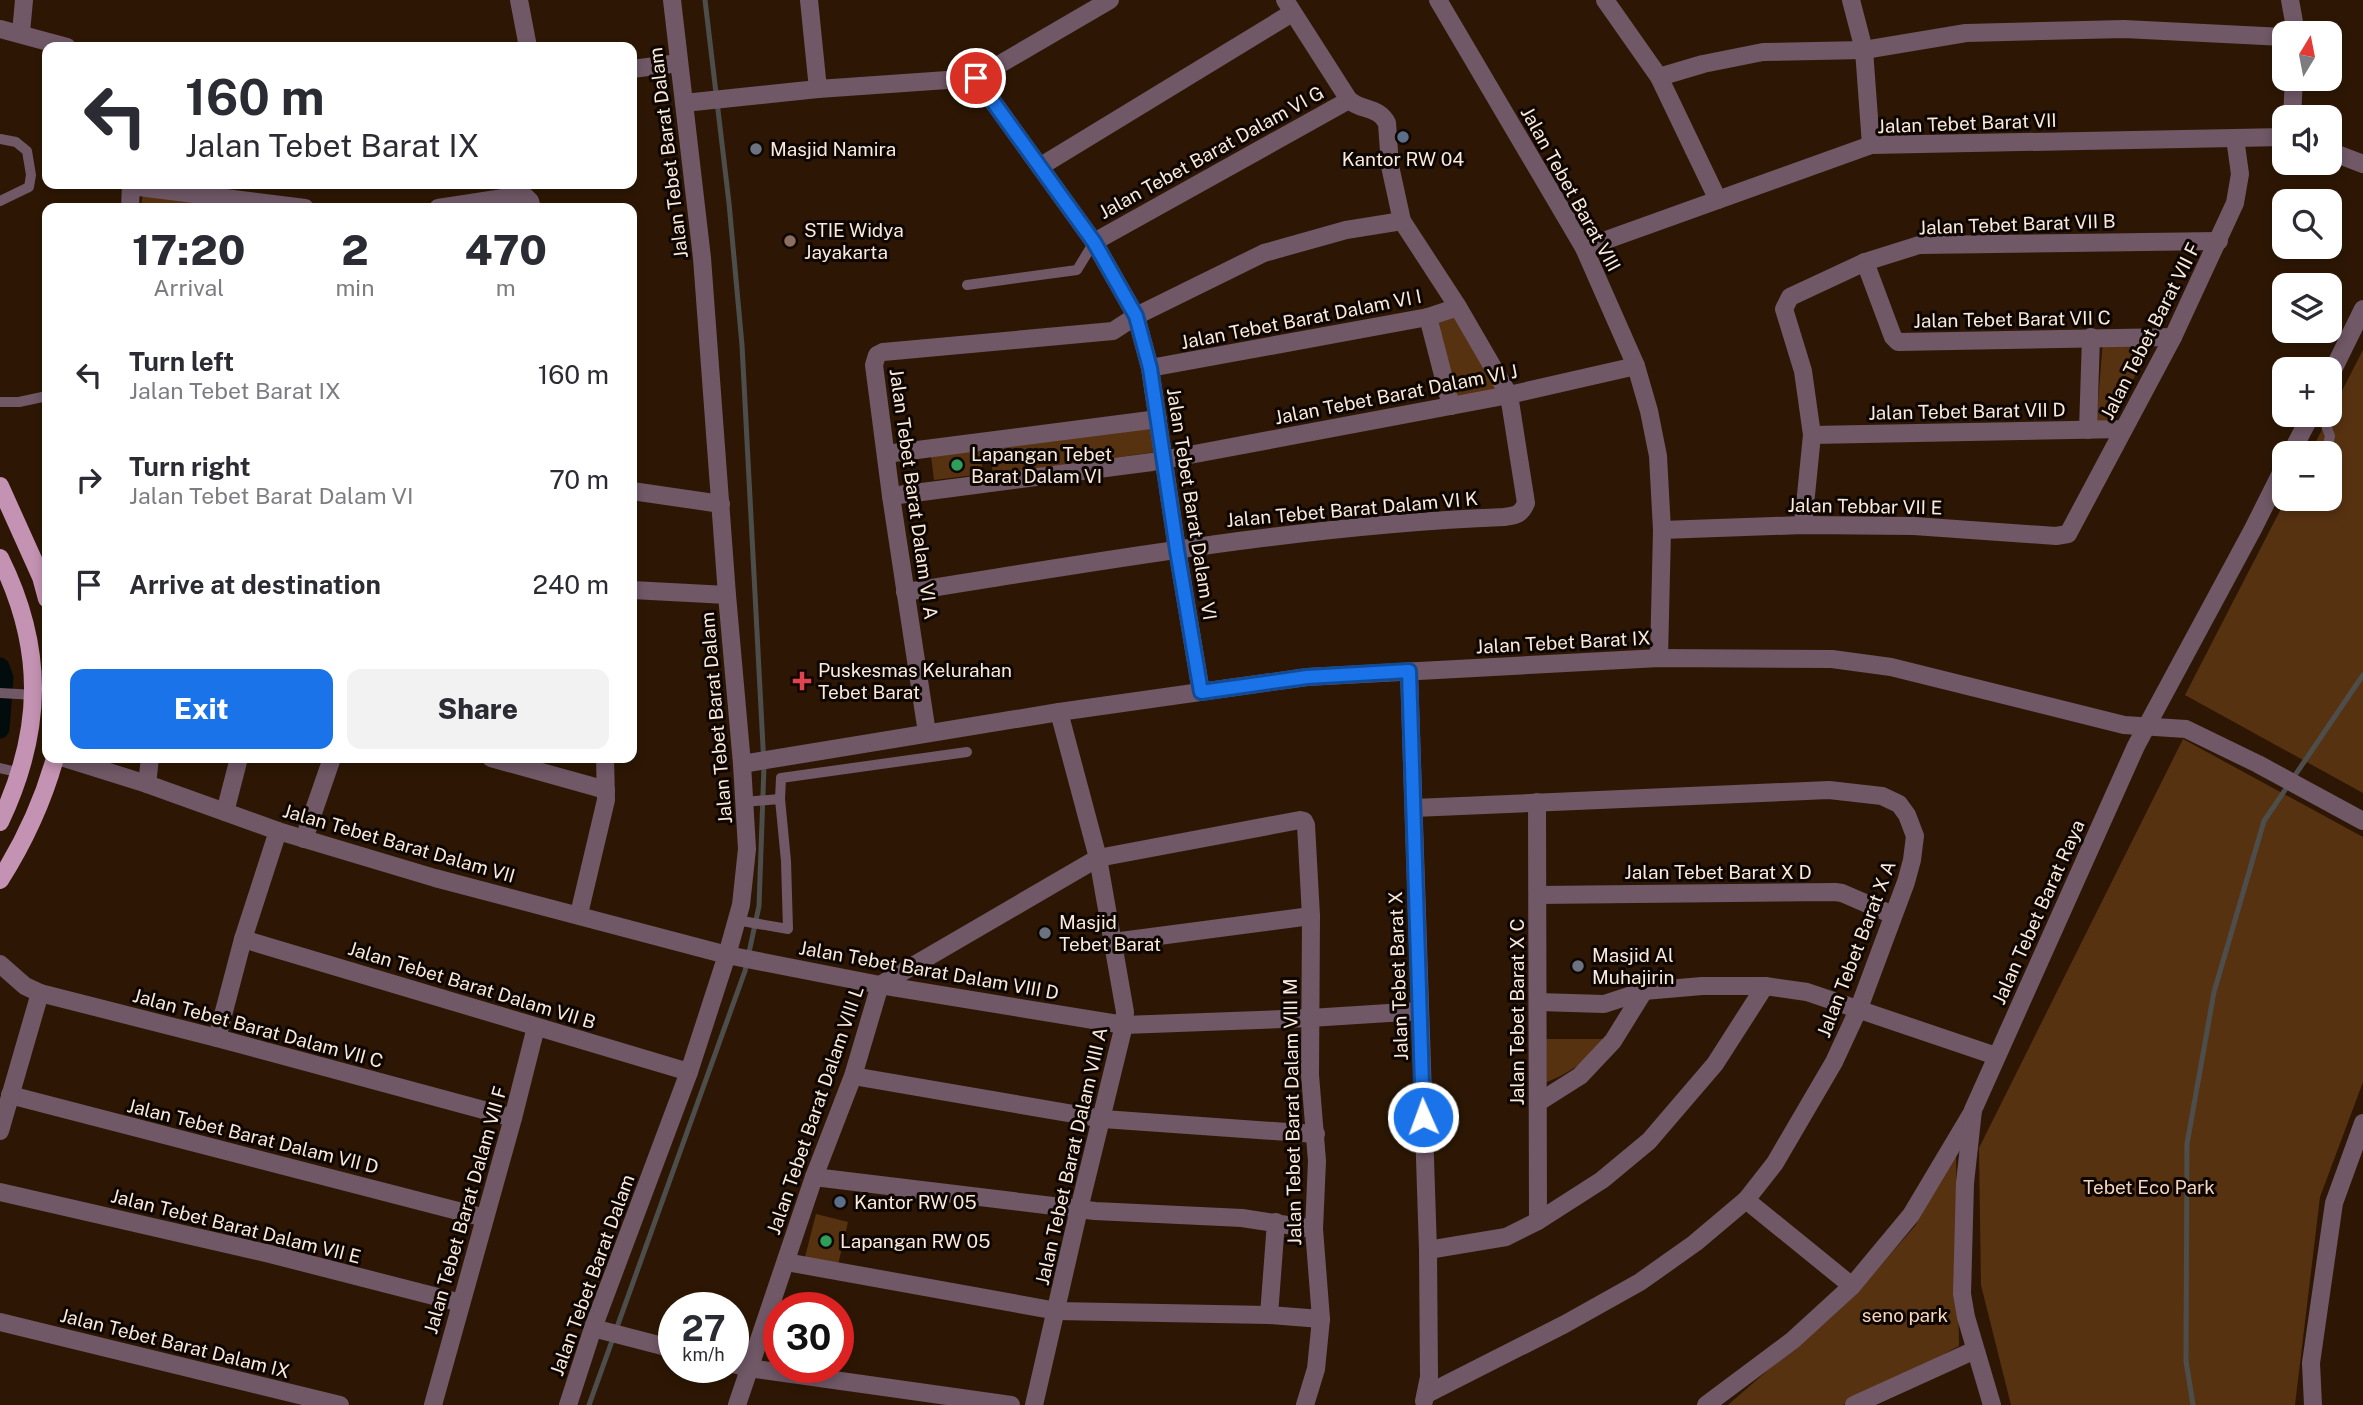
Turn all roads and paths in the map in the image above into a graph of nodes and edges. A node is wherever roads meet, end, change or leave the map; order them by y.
1 (24, 0) edge
2 (519, 0) edge
3 (672, 0) edge
4 (809, 0) edge
5 (1110, 0) edge
6 (1438, 0) edge
7 (1605, 0) edge
8 (1851, 0) edge
9 (2290, 0) edge
10 (1289, 7) edge
11 (2294, 21) edge
12 (0, 29) edge
13 (21, 33) junction
14 (2272, 36) edge
15 (51, 42) edge
16 (527, 42) edge
17 (1864, 50) junction
18 (679, 63) junction
19 (637, 68) edge
20 (1659, 77) junction
21 (976, 78) junction
22 (818, 89) junction
23 (1349, 100) junction
24 (684, 103) junction
25 (2272, 137) edge
26 (2235, 138) junction
27 (0, 139) edge
28 (1871, 145) junction
29 (2342, 156) edge
30 (2363, 164) edge
31 (1041, 166) junction
32 (155, 189) edge
33 (1718, 200) junction
34 (0, 201) edge
35 (240, 203) edge
36 (470, 203) edge
37 (531, 203) edge
38 (1402, 221) junction
39 (2219, 241) junction
40 (1094, 242) junction
41 (1584, 248) junction
42 (1865, 262) junction
43 (967, 285) dead end
44 (1458, 307) junction
45 (2363, 309) edge
46 (1136, 316) junction
47 (1428, 317) junction
48 (2091, 337) junction
49 (2173, 337) junction
50 (2339, 357) edge
51 (1636, 366) junction
52 (1150, 368) junction
53 (1509, 395) junction
54 (42, 397) edge
55 (1, 399) edge
56 (1451, 405) junction
57 (1158, 419) junction
58 (2123, 429) junction
59 (2088, 430) junction
60 (1812, 435) junction
61 (886, 454) junction
62 (1164, 460) junction
63 (0, 486) edge
64 (637, 492) edge
65 (2272, 492) edge
66 (891, 496) junction
67 (720, 504) junction
68 (1803, 525) junction
69 (1662, 530) junction
70 (2068, 534) joint
71 (1177, 550) junction
72 (0, 558) edge
73 (5, 580) edge
74 (42, 581) edge
75 (637, 590) edge
76 (905, 592) junction
77 (727, 595) junction
78 (1659, 658) junction
79 (1409, 671) junction
80 (1201, 692) junction
81 (0, 693) edge
82 (35, 695) junction
83 (1059, 712) junction
84 (2145, 727) junction
85 (921, 734) junction
86 (967, 752) dead end
87 (920, 759) junction
88 (54, 763) edge
89 (80, 763) edge
90 (149, 763) edge
91 (238, 763) edge
92 (330, 763) edge
93 (509, 763) edge
94 (605, 763) edge
95 (742, 764) junction
96 (0, 768) edge
97 (21, 773) junction
98 (146, 784) junction
99 (606, 790) junction
100 (780, 799) junction
101 (744, 802) junction
102 (1537, 802) junction
103 (1414, 807) junction
104 (225, 812) junction
105 (2360, 819) edge
106 (1300, 820) joint
107 (0, 822) edge
108 (278, 831) junction
109 (304, 839) junction
110 (1098, 858) junction
111 (0, 880) edge
112 (1538, 895) junction
113 (579, 914) junction
114 (1893, 915) junction
115 (1311, 916) junction
116 (736, 920) junction
117 (243, 939) junction
118 (1113, 942) junction
119 (727, 955) junction
120 (0, 964) edge
121 (880, 985) junction
122 (1765, 986) junction
123 (1644, 991) junction
124 (40, 993) junction
125 (1538, 1002) junction
126 (1859, 1008) junction
127 (1420, 1011) junction
128 (1310, 1018) junction
129 (1125, 1025) junction
130 (536, 1027) junction
131 (217, 1038) junction
132 (1996, 1056) junction
133 (689, 1072) junction
134 (853, 1076) junction
135 (10, 1095) junction
136 (1539, 1102) junction
137 (1973, 1110) junction
138 (513, 1118) junction
139 (1102, 1119) junction
140 (2363, 1123) edge
141 (0, 1131) edge
142 (1316, 1134) junction
143 (814, 1177) junction
144 (0, 1192) edge
145 (1746, 1200) junction
146 (1079, 1209) junction
147 (485, 1218) junction
148 (1538, 1221) junction
149 (1276, 1222) junction
150 (1314, 1229) junction
151 (1428, 1250) junction
152 (786, 1262) junction
153 (1852, 1286) junction
154 (461, 1303) junction
155 (1056, 1311) junction
156 (1269, 1315) junction
157 (1321, 1319) junction
158 (0, 1322) edge
159 (610, 1333) junction
160 (658, 1345) edge
161 (749, 1348) edge
162 (1975, 1350) junction
163 (749, 1367) edge
164 (739, 1383) edge
165 (1425, 1399) edge
166 (340, 1405) edge
167 (433, 1405) edge
168 (568, 1405) edge
169 (737, 1405) edge
170 (1011, 1405) edge
171 (1034, 1405) edge
172 (1305, 1405) edge
173 (1706, 1405) edge
174 (1854, 1405) edge
175 (1992, 1405) edge
176 (2313, 1405) edge

1 - 13 street
2 - 16 street
3 - 18 street, Jalan Tebet Barat Dalam
4 - 22 street
5 - 21 street
6 - 41 street, Jalan Tebet Barat VIII
7 - 20 street
8 - 17 street
9 - 11 street
10 - 23 street
10 - 31 street
12 - 13 street
13 - 15 street
14 - 17 street
17 - 20 street
17 - 28 street
18 - 19 street
18 - 24 street, Jalan Tebet Barat Dalam
20 - 33 street
21 - 22 street
21 - 31 street, Jalan Tebet Barat Dalam VI
22 - 24 street
23 - 38 street
23 - 40 street, Jalan Tebet Barat Dalam VI G
24 - 67 street, Jalan Tebet Barat Dalam
25 - 26 street, Jalan Tebet Barat VII
26 - 28 street, Jalan Tebet Barat VII
26 - 39 street, Jalan Tebet Barat VII F
27 - 34 lane
28 - 33 street, Jalan Tebet Barat VII
29 - 30 street
31 - 40 street, Jalan Tebet Barat Dalam VI
32 - 35 street
33 - 41 street, Jalan Tebet Barat VII
36 - 37 street
38 - 44 street
38 - 46 street
39 - 42 street, Jalan Tebet Barat VII B
39 - 49 street, Jalan Tebet Barat VII F
40 - 43 lane
40 - 46 street, Jalan Tebet Barat Dalam VI
41 - 51 street, Jalan Tebet Barat VIII
42 - 48 street, Jalan Tebet Barat VII C
42 - 60 street, Jalan Tebet Barat VII B
44 - 47 street, Jalan Tebet Barat Dalam VI I
44 - 53 street
45 - 50 street
46 - 52 street, Jalan Tebet Barat Dalam VI
46 - 61 street, Jalan Tebet Barat Dalam VI A
47 - 52 street, Jalan Tebet Barat Dalam VI I
47 - 56 street
48 - 49 street, Jalan Tebet Barat VII C
48 - 59 street
49 - 58 street, Jalan Tebet Barat VII F
51 - 53 street, Jalan Tebet Barat Dalam VI J
51 - 69 street, Jalan Tebet Barat VIII
52 - 57 street, Jalan Tebet Barat Dalam VI
53 - 56 street, Jalan Tebet Barat Dalam VI J
53 - 71 street, Jalan Tebet Barat Dalam VI K
54 - 55 lane
56 - 62 street, Jalan Tebet Barat Dalam VI J
57 - 61 street
57 - 62 street, Jalan Tebet Barat Dalam VI
58 - 59 street, Jalan Tebet Barat VII D
58 - 70 street, Jalan Tebet Barat VII F
59 - 60 street, Jalan Tebet Barat VII D
60 - 68 street
61 - 66 street, Jalan Tebet Barat Dalam VI A
62 - 66 street, Jalan Tebet Barat Dalam VI J
62 - 71 street, Jalan Tebet Barat Dalam VI
63 - 74 main road
64 - 67 street
65 - 84 street, Jalan Tebet Barat Raya
66 - 76 street, Jalan Tebet Barat Dalam VI A
67 - 77 street, Jalan Tebet Barat Dalam
68 - 69 street, Jalan Tebbar VII E
68 - 70 street, Jalan Tebbar VII E
69 - 78 street, Jalan Tebet Barat VIII
71 - 76 street, Jalan Tebet Barat Dalam VI K
71 - 80 street, Jalan Tebet Barat Dalam VI
72 - 73 main road
73 - 82 main road
75 - 77 street
76 - 85 street, Jalan Tebet Barat Dalam VI A
77 - 95 street, Jalan Tebet Barat Dalam
78 - 79 street, Jalan Tebet Barat IX
78 - 84 street, Jalan Tebet Barat IX
79 - 80 street, Jalan Tebet Barat IX
79 - 103 street, Jalan Tebet Barat X
80 - 83 street, Jalan Tebet Barat IX
81 - 82 lane
82 - 97 main road
83 - 85 street, Jalan Tebet Barat IX
83 - 110 street, Jalan Tebet Barat Dalam VIII A
84 - 105 street, Jalan Tebet Barat IX
84 - 132 street, Jalan Tebet Barat Raya
85 - 87 lane
85 - 95 street, Jalan Tebet Barat IX
86 - 87 lane
87 - 100 lane
88 - 111 main road
89 - 98 street, Jalan Tebet Barat Dalam VII
90 - 98 street
91 - 104 street
92 - 109 street
93 - 99 street
94 - 99 street
95 - 101 street, Jalan Tebet Barat Dalam
96 - 97 lane
97 - 107 main road
98 - 104 street, Jalan Tebet Barat Dalam VII
99 - 113 street
100 - 101 lane
100 - 116 lane
101 - 116 street, Jalan Tebet Barat Dalam
102 - 103 street, Jalan Tebet Barat X A
102 - 112 street, Jalan Tebet Barat X C
102 - 114 street, Jalan Tebet Barat X A
103 - 127 street, Jalan Tebet Barat X
104 - 108 street, Jalan Tebet Barat Dalam VII
106 - 110 street, Jalan Tebet Barat Dalam VIII L
106 - 115 street, Jalan Tebet Barat Dalam VIII M
108 - 109 street, Jalan Tebet Barat Dalam VII
108 - 117 street
109 - 113 street, Jalan Tebet Barat Dalam VII
110 - 118 street, Jalan Tebet Barat Dalam VIII A
110 - 121 street, Jalan Tebet Barat Dalam VIII L
112 - 114 street, Jalan Tebet Barat X D
112 - 125 street, Jalan Tebet Barat X C
113 - 119 street, Jalan Tebet Barat Dalam VII
114 - 126 street, Jalan Tebet Barat X A
115 - 118 street
115 - 128 street, Jalan Tebet Barat Dalam VIII M
116 - 119 street, Jalan Tebet Barat Dalam
117 - 130 street, Jalan Tebet Barat Dalam VII B
117 - 131 street
118 - 129 street, Jalan Tebet Barat Dalam VIII A
119 - 121 street, Jalan Tebet Barat Dalam VIII D
119 - 133 street, Jalan Tebet Barat Dalam
120 - 124 street, Jalan Tebet Barat Dalam VII C
121 - 129 street, Jalan Tebet Barat Dalam VIII D
121 - 134 street, Jalan Tebet Barat Dalam VIII L
122 - 123 street
122 - 126 street
122 - 148 street
123 - 125 street
123 - 136 street
124 - 131 street, Jalan Tebet Barat Dalam VII C
124 - 135 street
125 - 136 street, Jalan Tebet Barat X C
126 - 132 street
126 - 145 street, Jalan Tebet Barat X A
127 - 128 street, Jalan Tebet Barat Dalam VIII D
127 - 151 street, Jalan Tebet Barat X
128 - 129 street, Jalan Tebet Barat Dalam VIII D
128 - 142 street, Jalan Tebet Barat Dalam VIII M
129 - 139 street, Jalan Tebet Barat Dalam VIII A
130 - 133 street, Jalan Tebet Barat Dalam VII B
130 - 138 street, Jalan Tebet Barat Dalam VII F
131 - 138 street, Jalan Tebet Barat Dalam VII C
132 - 137 street, Jalan Tebet Barat Raya
133 - 159 street, Jalan Tebet Barat Dalam
134 - 139 street
134 - 143 street, Jalan Tebet Barat Dalam VIII L
135 - 141 street
135 - 147 street, Jalan Tebet Barat Dalam VII D
136 - 148 street, Jalan Tebet Barat X C
137 - 153 street
137 - 162 street, Jalan Tebet Barat Raya
138 - 147 street, Jalan Tebet Barat Dalam VII F
139 - 142 street
139 - 146 street, Jalan Tebet Barat Dalam VIII A
140 - 176 street
142 - 150 street, Jalan Tebet Barat Dalam VIII M
143 - 146 street
143 - 152 street, Jalan Tebet Barat Dalam VIII L
144 - 154 street, Jalan Tebet Barat Dalam VII E
145 - 153 street
145 - 165 street, Jalan Tebet Barat X A
146 - 149 street
146 - 155 street, Jalan Tebet Barat Dalam VIII A
147 - 154 street, Jalan Tebet Barat Dalam VII F
148 - 151 street
149 - 150 street
149 - 156 street
150 - 157 street, Jalan Tebet Barat Dalam VIII M
151 - 165 street, Jalan Tebet Barat X
152 - 155 street
152 - 161 street, Jalan Tebet Barat Dalam VIII L
153 - 173 street
154 - 167 street, Jalan Tebet Barat Dalam VII F
155 - 156 street
155 - 171 street, Jalan Tebet Barat Dalam VIII A
156 - 157 street
157 - 172 street, Jalan Tebet Barat Dalam VIII M
158 - 166 street, Jalan Tebet Barat Dalam IX
159 - 160 street
159 - 168 street, Jalan Tebet Barat Dalam
162 - 174 street
162 - 175 street, Jalan Tebet Barat Raya
163 - 170 street
164 - 169 street, Jalan Tebet Barat Dalam VIII L

